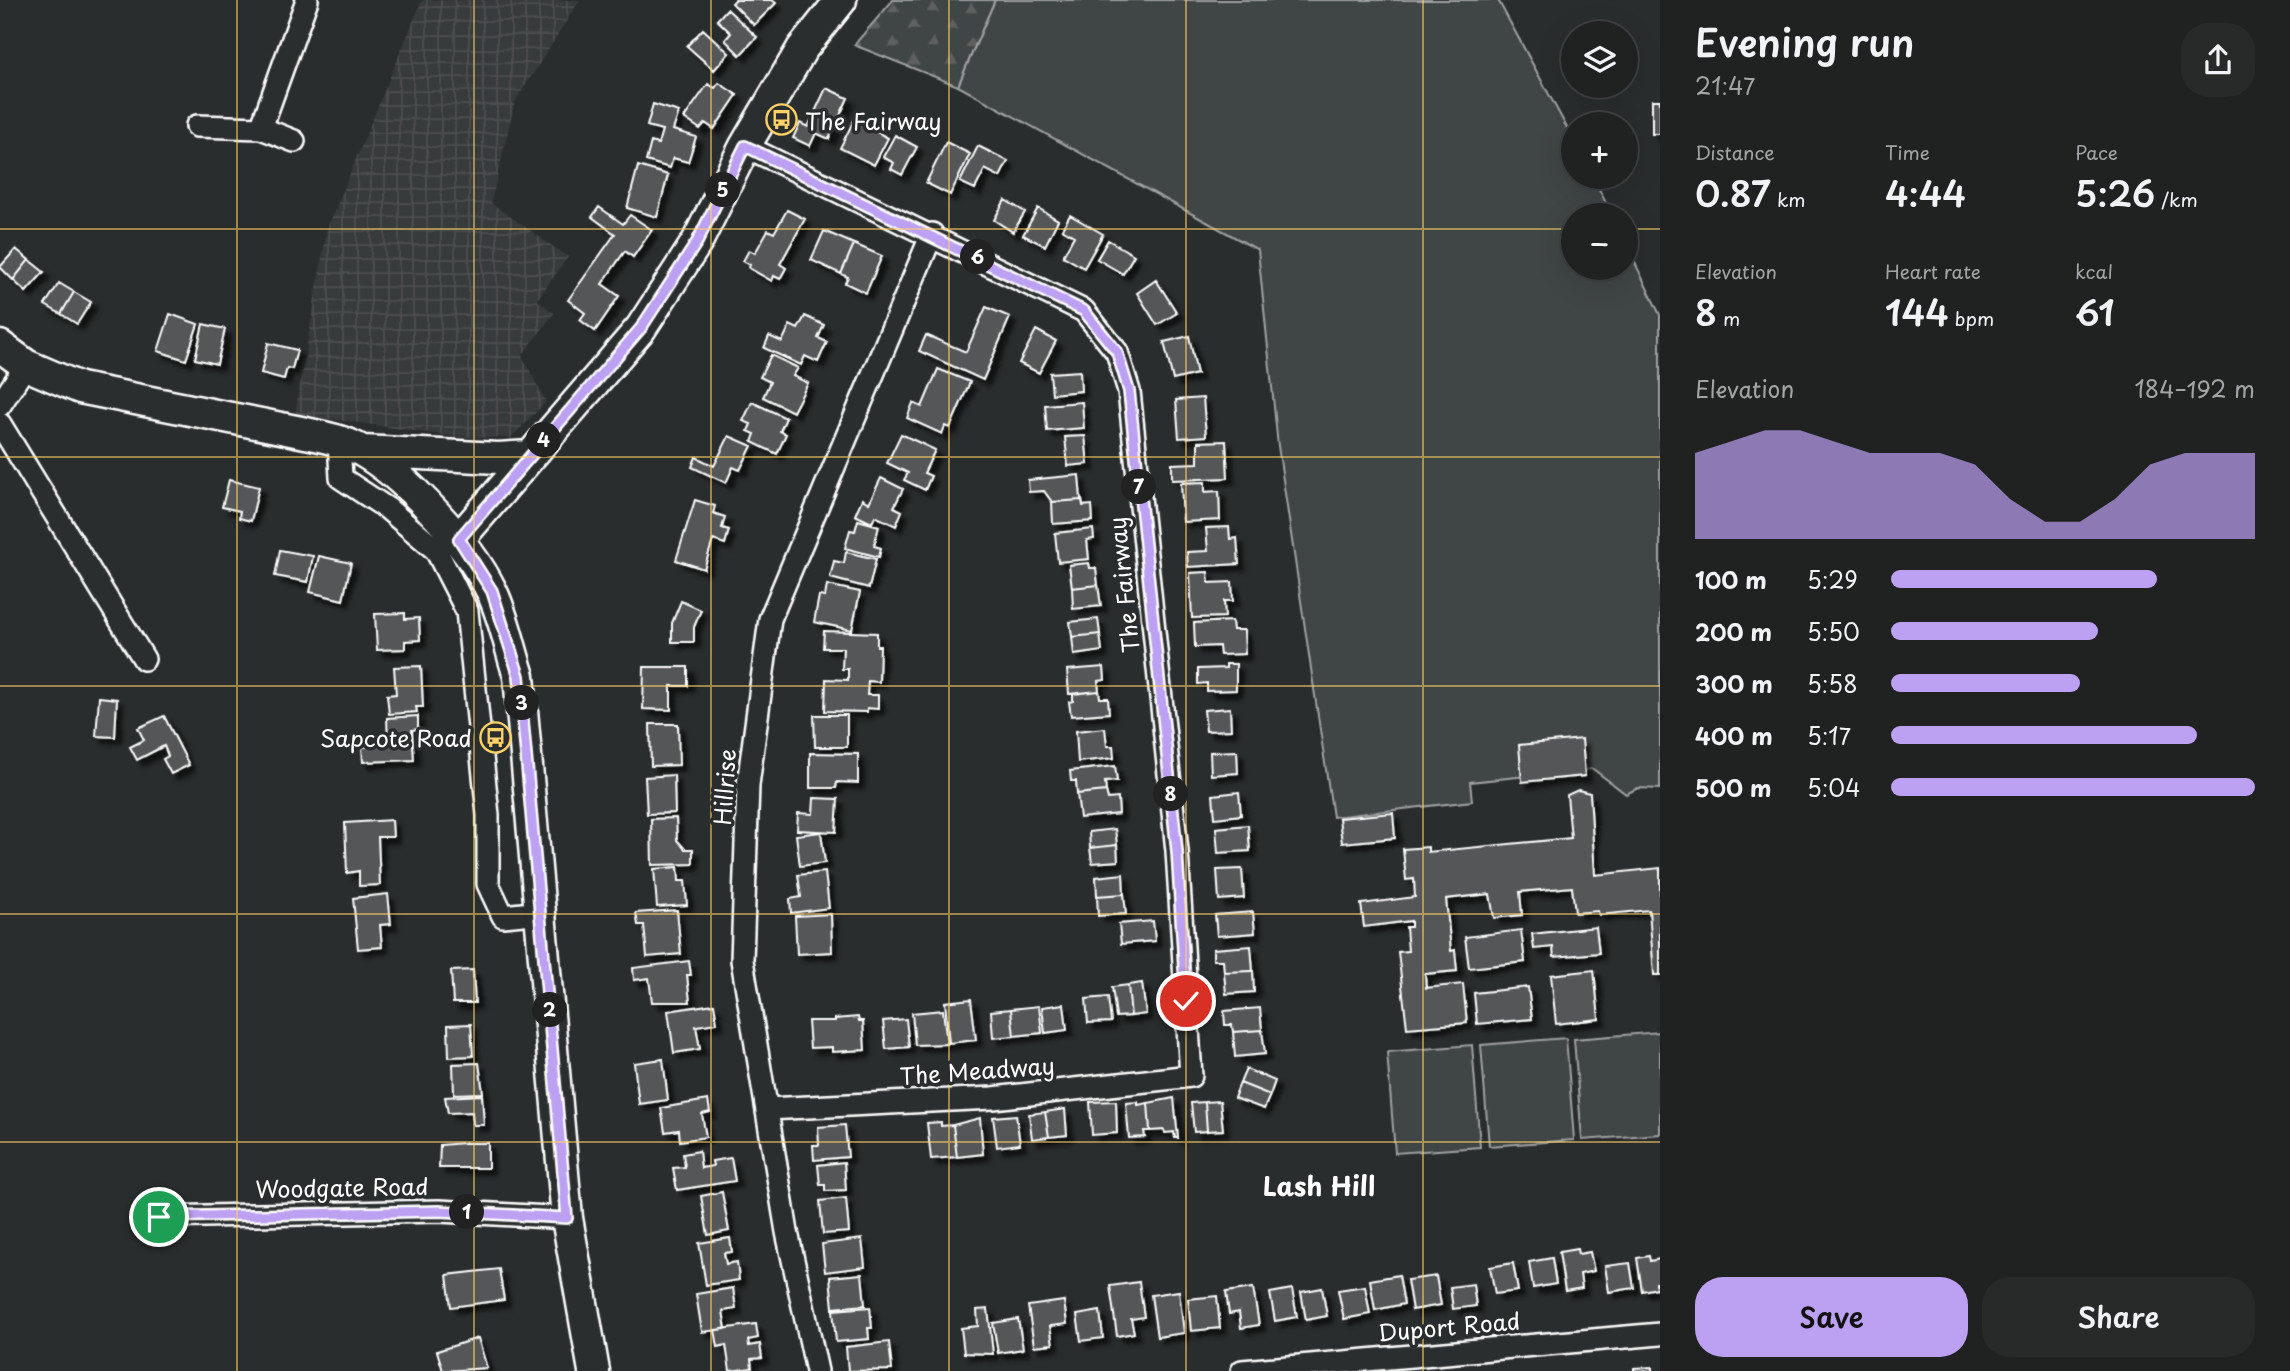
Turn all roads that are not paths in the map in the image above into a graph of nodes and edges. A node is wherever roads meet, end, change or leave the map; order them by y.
1 (841, 0) edge
2 (301, 2) edge
3 (197, 126) dead end
4 (261, 128) junction
5 (295, 141) dead end
6 (745, 146) junction
7 (932, 234) junction
8 (0, 346) edge
9 (26, 365) junction
10 (0, 405) edge
11 (0, 424) edge
12 (351, 446) junction
13 (530, 456) junction
14 (459, 539) junction
15 (144, 659) dead end
16 (542, 912) junction
17 (1191, 1076) joint
18 (767, 1109) junction
19 (159, 1217) dead end
20 (567, 1218) junction
21 (1660, 1334) edge
22 (594, 1371) edge
23 (817, 1371) edge
24 (1242, 1371) edge

1 - 6 main road
2 - 4 street
3 - 4 street
4 - 5 street
6 - 7 street, The Fairway
6 - 13 main road
7 - 17 street, The Fairway
7 - 18 street, Hillrise
8 - 9 main road
9 - 10 street
9 - 12 main road
11 - 15 street
12 - 13 main road
12 - 14 main road
12 - 16 street
13 - 14 main road
14 - 16 main road
16 - 20 main road
17 - 18 street, The Meadway
18 - 23 street, Hillrise
19 - 20 street, Woodgate Road
20 - 22 main road
21 - 24 street, Duport Road

